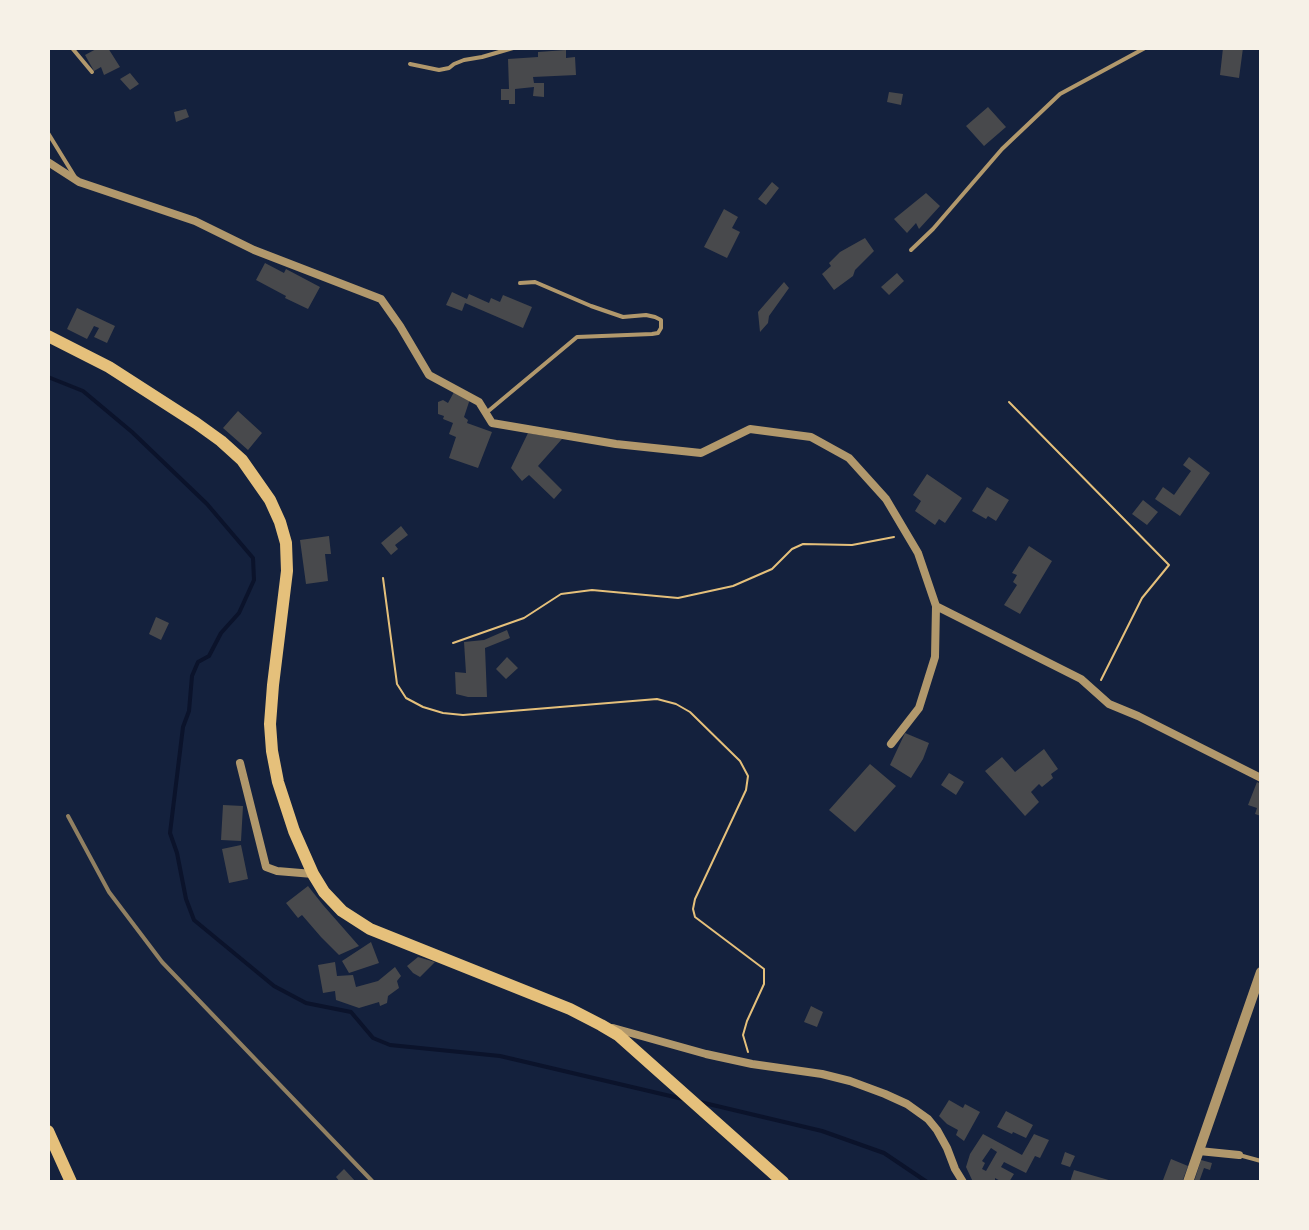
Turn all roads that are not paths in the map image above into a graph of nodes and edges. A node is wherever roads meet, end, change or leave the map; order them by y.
1 (72, 48) edge
2 (513, 48) edge
3 (1145, 48) edge
4 (410, 64) dead end
5 (92, 72) dead end
6 (48, 133) edge
7 (48, 162) edge
8 (79, 182) junction
9 (911, 250) dead end
10 (520, 283) dead end
11 (48, 336) edge
12 (486, 413) junction
13 (936, 606) junction
14 (891, 744) dead end
15 (240, 763) dead end
16 (1261, 778) edge
17 (313, 874) junction
18 (1261, 972) edge
19 (601, 1025) junction
20 (48, 1131) edge
21 (1199, 1151) junction
22 (1239, 1155) joint
23 (1261, 1161) edge
24 (71, 1182) edge
25 (731, 1182) edge
26 (738, 1182) edge
27 (783, 1182) edge
28 (963, 1182) edge
29 (1188, 1182) edge

1 - 5 lane
2 - 4 lane
3 - 9 lane
6 - 8 lane
7 - 8 street
8 - 12 street
10 - 12 lane
11 - 17 main road
12 - 13 street
13 - 14 street
13 - 16 street
15 - 17 street
17 - 19 main road
18 - 21 street
19 - 27 main road
19 - 28 street
20 - 24 main road
21 - 22 street
21 - 29 street
22 - 23 lane
25 - 26 lane

